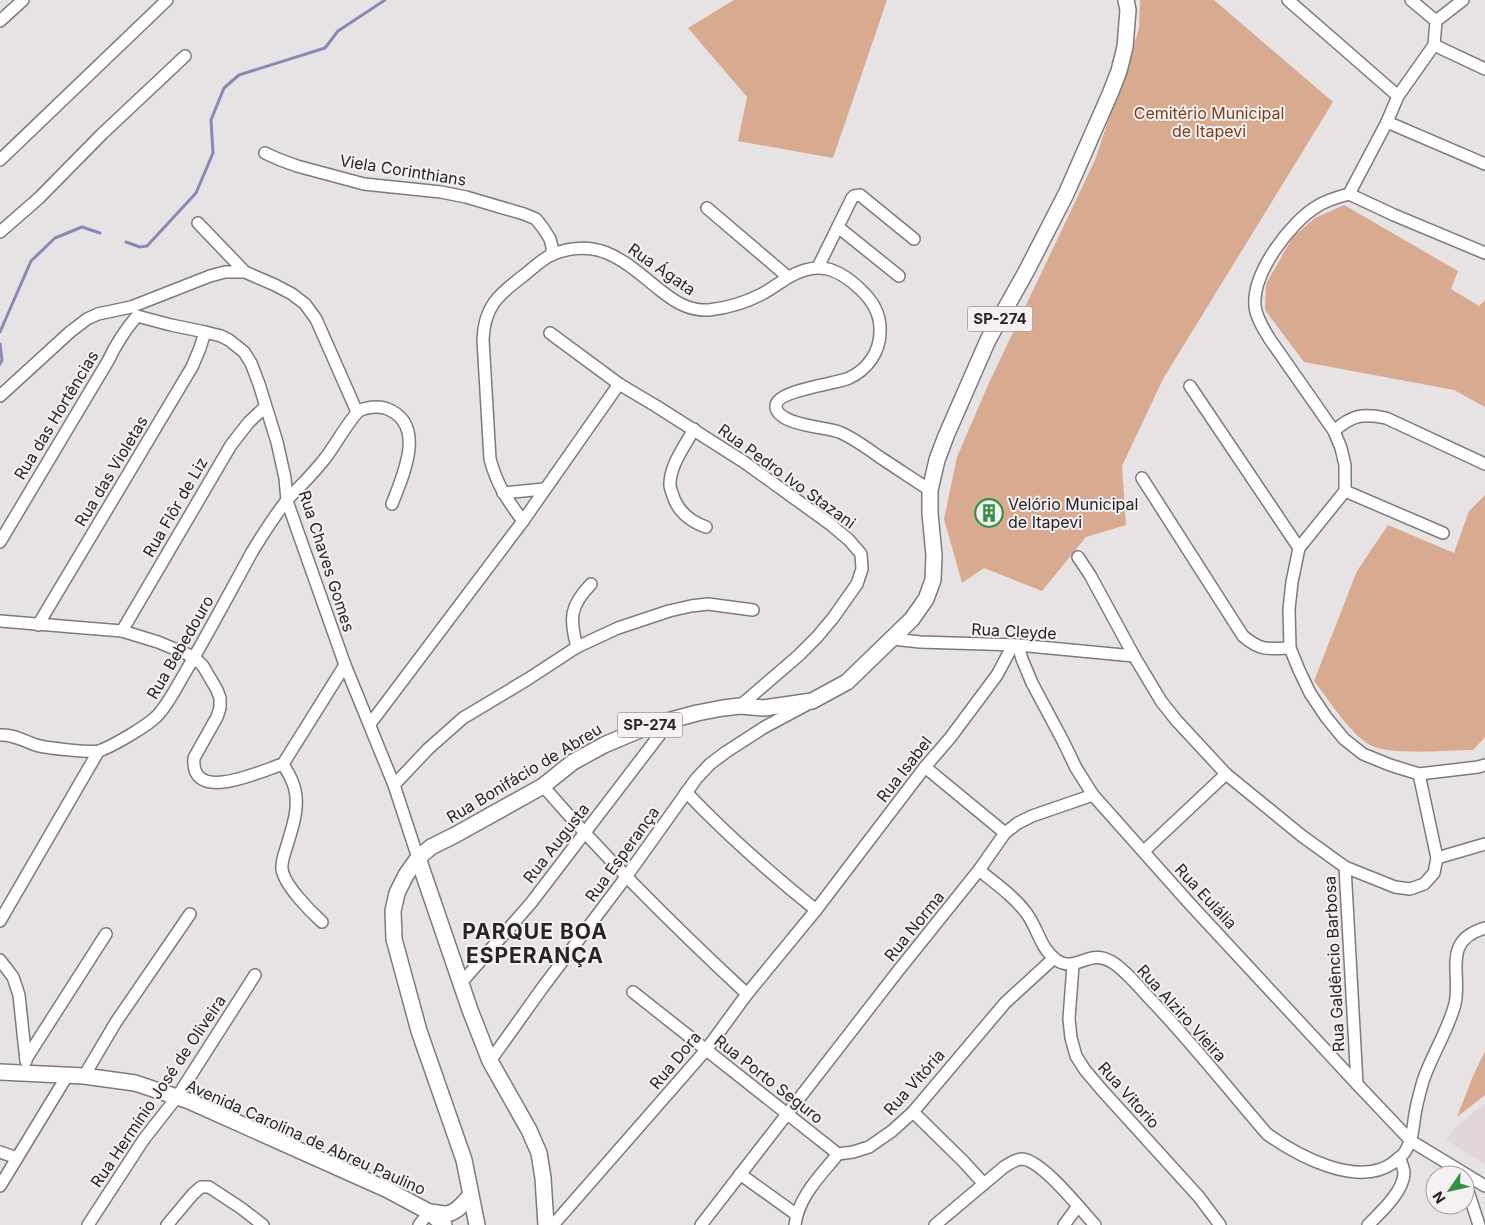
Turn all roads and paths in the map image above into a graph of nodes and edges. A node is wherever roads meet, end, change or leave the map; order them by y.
1 (23, 0) edge
2 (166, 0) edge
3 (1126, 0) edge
4 (1288, 0) edge
5 (1411, 0) edge
6 (1463, 0) edge
7 (0, 21) edge
8 (1436, 21) junction
9 (1434, 45) junction
10 (185, 56) dead end
11 (1485, 69) edge
12 (1398, 96) junction
13 (1387, 122) junction
14 (265, 153) dead end
15 (0, 160) edge
16 (1485, 164) edge
17 (1349, 194) junction
18 (707, 208) dead end
19 (198, 223) dead end
20 (838, 227) junction
21 (0, 232) edge
22 (914, 239) dead end
23 (1485, 253) edge
24 (552, 255) junction
25 (818, 267) junction
26 (245, 272) junction
27 (899, 276) dead end
28 (788, 278) junction
29 (134, 311) junction
30 (205, 332) junction
31 (550, 333) dead end
32 (619, 384) junction
33 (1190, 386) dead end
34 (0, 396) edge
35 (265, 407) junction
36 (358, 412) junction
37 (694, 429) junction
38 (1334, 431) junction
39 (1485, 464) edge
40 (1142, 478) dead end
41 (544, 489) junction
42 (930, 490) junction
43 (1345, 490) junction
44 (503, 493) junction
45 (287, 501) junction
46 (392, 504) dead end
47 (522, 521) junction
48 (706, 527) dead end
49 (1443, 533) dead end
50 (0, 542) edge
51 (1300, 548) junction
52 (1078, 557) dead end
53 (592, 584) dead end
54 (753, 610) dead end
55 (0, 621) edge
56 (38, 625) junction
57 (122, 631) junction
58 (893, 639) junction
59 (1015, 645) junction
60 (577, 647) junction
61 (1290, 648) junction
62 (1134, 656) junction
63 (194, 657) junction
64 (345, 665) junction
65 (812, 701) junction
66 (740, 706) junction
67 (671, 720) junction
68 (370, 724) junction
69 (0, 735) edge
70 (98, 752) junction
71 (283, 764) junction
72 (1485, 764) edge
73 (925, 768) junction
74 (1226, 774) junction
75 (1419, 774) junction
76 (394, 785) junction
77 (543, 786) junction
78 (686, 792) junction
79 (1093, 795) junction
80 (584, 833) junction
81 (1005, 833) junction
82 (1485, 844) edge
83 (1144, 851) junction
84 (418, 858) junction
85 (1437, 858) junction
86 (1345, 867) junction
87 (979, 870) junction
88 (626, 877) junction
89 (816, 910) junction
90 (190, 914) dead end
91 (0, 921) edge
92 (322, 922) dead end
93 (1485, 928) edge
94 (106, 934) dead end
95 (1054, 958) junction
96 (1, 962) edge
97 (1073, 965) junction
98 (255, 975) dead end
99 (461, 983) junction
100 (633, 992) dead end
101 (747, 994) junction
102 (706, 1050) junction
103 (490, 1061) junction
104 (25, 1066) junction
105 (0, 1072) edge
106 (66, 1076) junction
107 (84, 1076) junction
108 (1357, 1084) junction
109 (177, 1097) junction
110 (913, 1112) junction
111 (788, 1113) junction
112 (1411, 1141) junction
113 (0, 1152) edge
114 (838, 1154) junction
115 (17, 1158) junction
116 (1399, 1158) junction
117 (1447, 1165) edge
118 (740, 1174) junction
119 (984, 1184) junction
120 (0, 1186) edge
121 (470, 1196) junction
122 (1078, 1206) junction
123 (429, 1212) junction
124 (1475, 1213) edge
125 (796, 1220) edge
126 (88, 1225) edge
127 (167, 1225) edge
128 (263, 1225) edge
129 (419, 1225) edge
130 (444, 1225) edge
131 (477, 1225) edge
132 (546, 1225) edge
133 (553, 1225) edge
134 (701, 1225) edge
135 (935, 1225) edge
136 (1064, 1225) edge
137 (1095, 1225) edge
138 (1220, 1225) edge
139 (1368, 1225) edge
140 (1479, 1225) edge

1 - 7 street
2 - 15 street
3 - 42 main road, SP-274
4 - 12 street
5 - 8 street
6 - 8 street
8 - 9 street
9 - 11 street
9 - 12 street
10 - 21 street
12 - 13 street
13 - 16 street
13 - 17 street
14 - 24 street, Viela Corinthians
17 - 23 street
17 - 38 street
18 - 28 street
19 - 26 street
20 - 22 street
20 - 25 street
20 - 27 street
24 - 28 street, Rua Ágata
24 - 44 street
25 - 28 street, Rua Ágata
25 - 42 street
26 - 29 street
26 - 36 street
29 - 30 street, Rua Chaves Gomes
29 - 34 street
29 - 50 street, Rua das Hortências
30 - 35 street, Rua Chaves Gomes
30 - 56 street, Rua das Violetas
31 - 32 street, Rua Pedro Ivo Stazani
32 - 37 street, Rua Pedro Ivo Stazani
32 - 41 street
33 - 51 street
35 - 45 street, Rua Chaves Gomes
35 - 57 street, Rua Flôr de Liz
36 - 45 street, Rua Bebedouro
36 - 46 street
37 - 48 street
37 - 66 street, Rua Pedro Ivo Stazani
38 - 39 street
38 - 43 street
40 - 61 street
41 - 44 street
41 - 47 street
42 - 58 main road, SP-274
43 - 49 street
43 - 51 street
44 - 47 street
45 - 63 street, Rua Bebedouro
45 - 64 street, Rua Chaves Gomes
47 - 68 street
51 - 61 street
52 - 62 street, Rua Galdêncio Barbosa
53 - 60 street
54 - 60 street
55 - 56 street
56 - 57 street
57 - 63 street
58 - 59 street, Rua Cleyde
58 - 65 main road, Rua Bonifácio de Abreu / SP-274
59 - 62 street, Rua Cleyde
59 - 73 street, Rua Isabel
59 - 79 street, Rua Eulália
60 - 76 street
61 - 75 street
62 - 74 street, Rua Galdêncio Barbosa
63 - 70 street, Rua Bebedouro
63 - 71 street
64 - 68 street, Rua Chaves Gomes
64 - 71 street
65 - 66 main road, Rua Bonifácio de Abreu / SP-274
65 - 78 street, Rua Esperança
66 - 67 main road, Rua Bonifácio de Abreu / SP-274
67 - 77 main road, Rua Bonifácio de Abreu / SP-274
67 - 80 street, Rua Augusta
68 - 76 street, Rua Chaves Gomes
69 - 70 street
70 - 91 street
71 - 92 street
72 - 75 street
73 - 81 street
73 - 89 street, Rua Isabel
74 - 83 street
74 - 86 street, Rua Galdêncio Barbosa
75 - 85 street
76 - 84 street, Rua Chaves Gomes
77 - 80 street
77 - 84 main road, Rua Bonifácio de Abreu / SP-274
78 - 88 street, Rua Esperança
78 - 89 street
79 - 81 street, Rua Norma
79 - 83 street, Rua Eulália
80 - 88 street
80 - 99 street, Rua Augusta
81 - 87 street, Rua Norma
82 - 85 street
83 - 108 street, Rua Eulália
84 - 99 main road
84 - 121 main road, Rua Bonifácio de Abreu / SP-274
85 - 86 street
86 - 108 street, Rua Galdêncio Barbosa
87 - 95 street
87 - 111 street, Rua Norma
88 - 101 street
88 - 103 street, Rua Esperança
89 - 101 street, Rua Dora
90 - 107 street
93 - 112 street
94 - 104 street
95 - 97 street
95 - 110 street, Rua Vitória
96 - 104 street
97 - 116 street, Rua Alziro Vieira
97 - 138 street, Rua Vitorio
98 - 109 street, Rua Hermínio José de Oliveira
99 - 103 main road
100 - 102 street, Rua Porto Seguro
101 - 102 street, Rua Dora
102 - 111 street, Rua Porto Seguro
102 - 133 street, Rua Dora
103 - 132 main road
104 - 105 main road, Avenida Carolina de Abreu Paulino
104 - 106 main road, Avenida Carolina de Abreu Paulino
106 - 107 main road, Avenida Carolina de Abreu Paulino
106 - 115 street
107 - 109 main road, Avenida Carolina de Abreu Paulino
108 - 112 street, Rua Eulália
109 - 123 main road, Avenida Carolina de Abreu Paulino
109 - 126 street, Rua Hermínio José de Oliveira
110 - 114 street, Rua Vitória
110 - 119 street
111 - 114 street, Rua Porto Seguro
111 - 118 street, Rua Norma
112 - 116 street
112 - 117 street, Rua Eulália
113 - 115 street
114 - 125 street
115 - 120 street
116 - 139 street
118 - 125 street
118 - 134 street
119 - 122 street
119 - 135 street
121 - 123 main road
121 - 131 main road, Rua Bonifácio de Abreu / SP-274
122 - 136 street
122 - 137 street
123 - 129 street
123 - 130 main road, Avenida Carolina de Abreu Paulino
124 - 140 street
127 - 128 street

